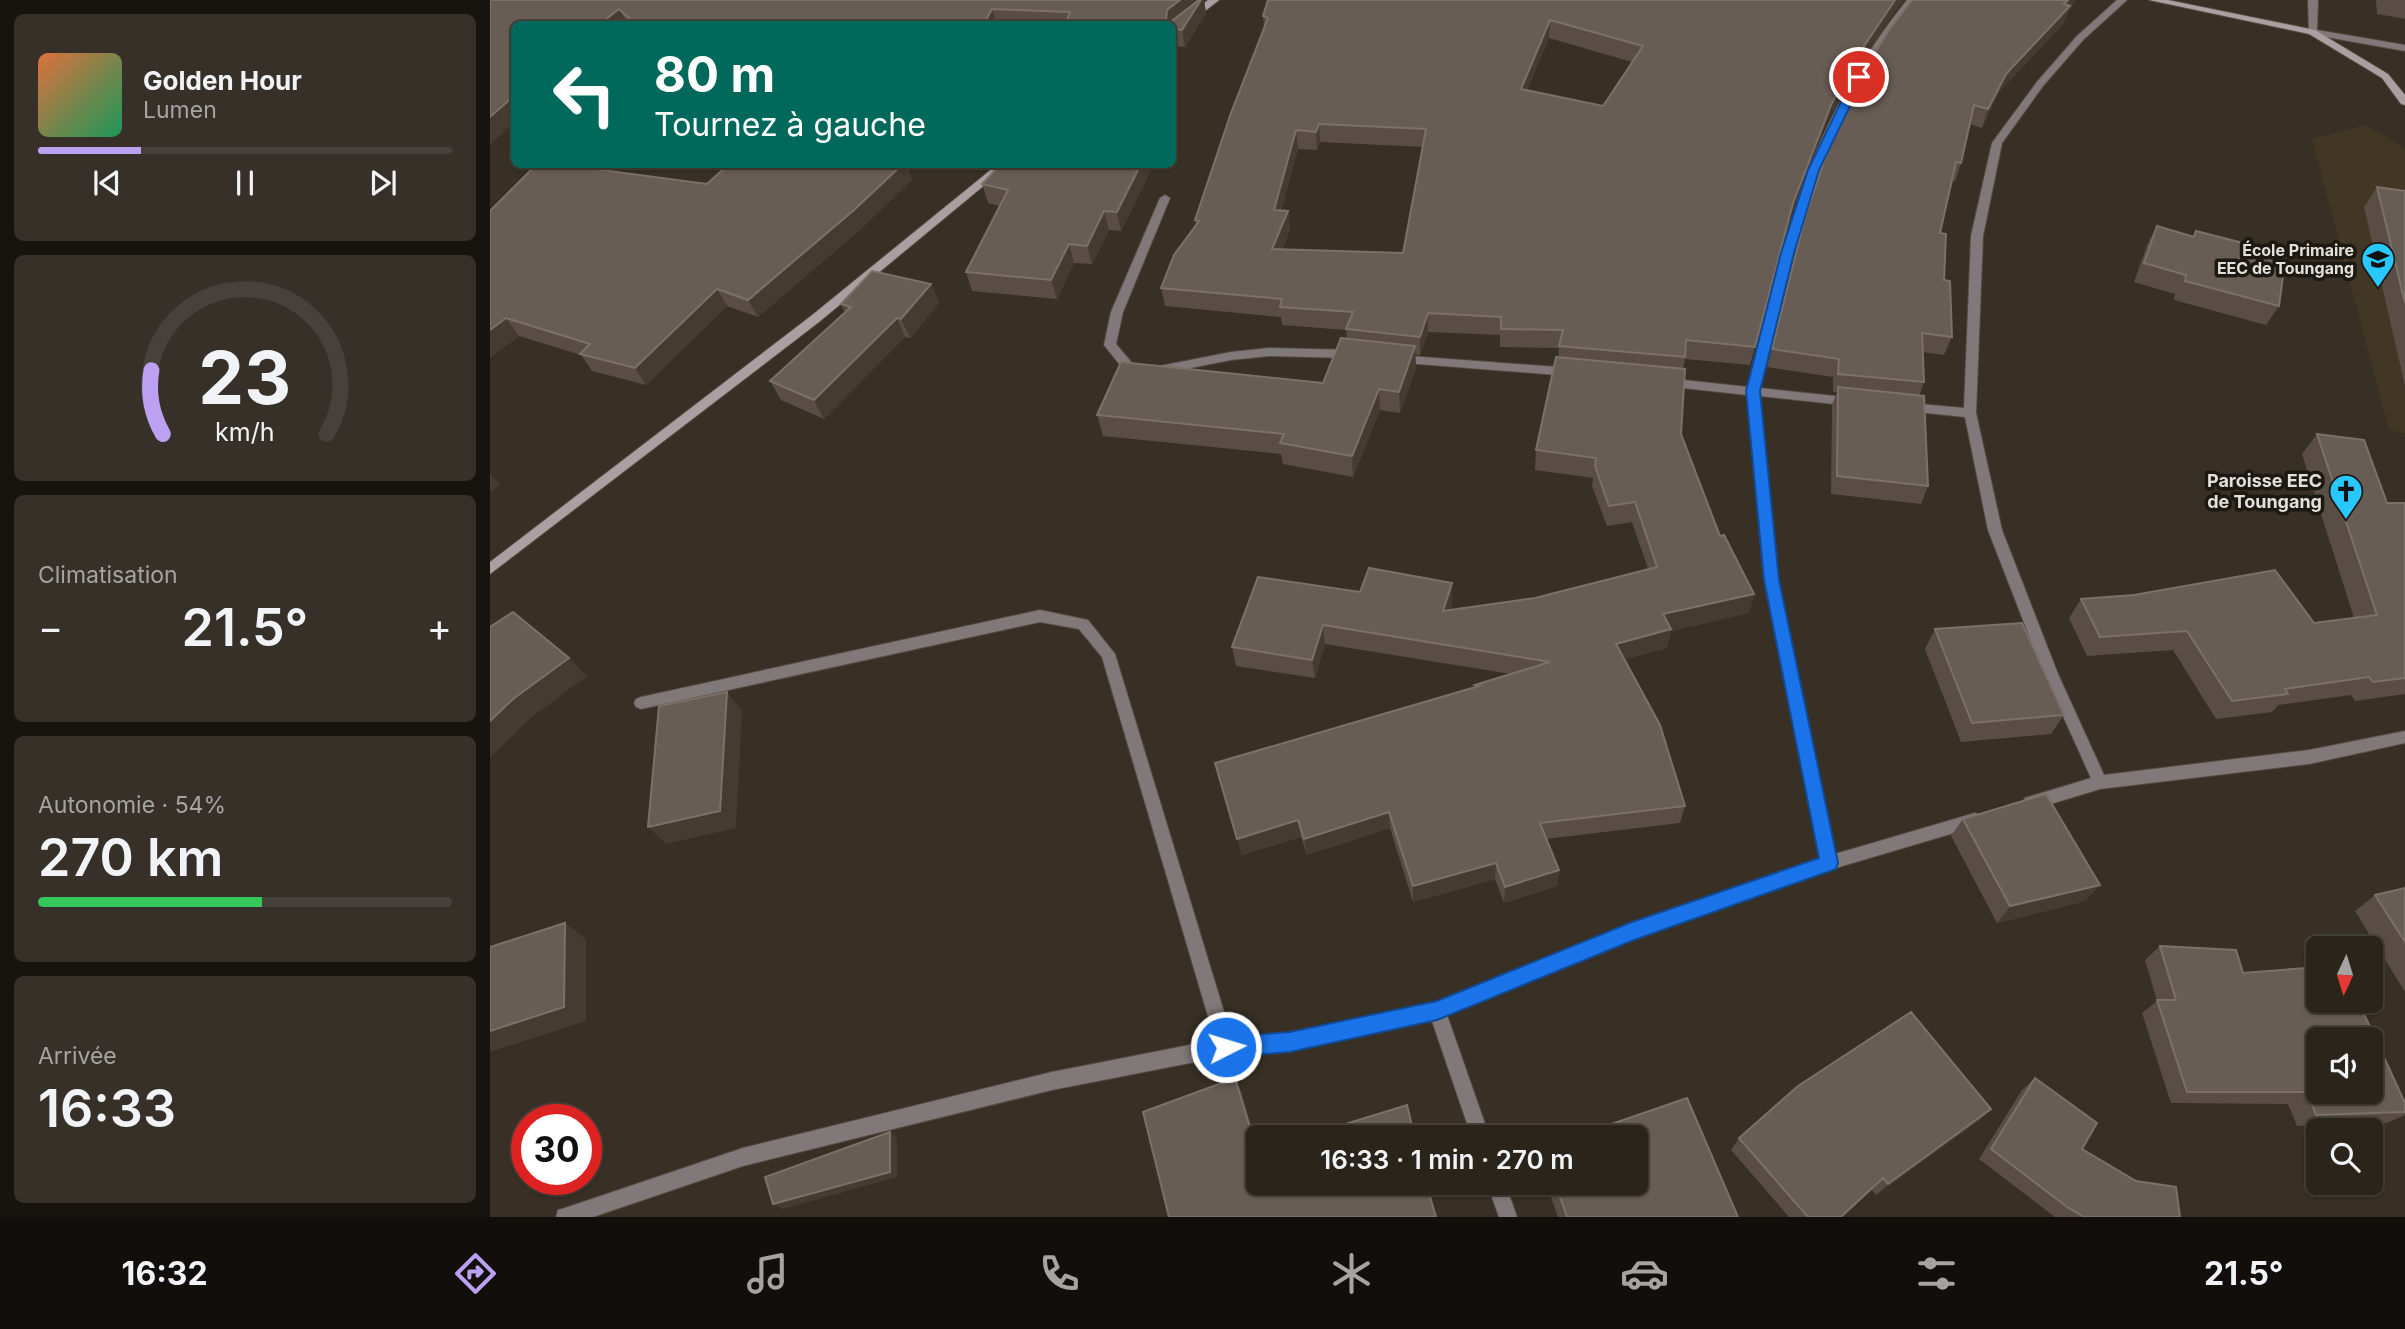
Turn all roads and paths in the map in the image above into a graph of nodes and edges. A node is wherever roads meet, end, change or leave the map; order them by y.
1 (1214, 0) edge
2 (1912, 0) edge
3 (2122, 0) edge
4 (2154, 0) edge
5 (2313, 0) edge
6 (1176, 31) edge
7 (2312, 32) junction
8 (2405, 48) edge
9 (2405, 102) edge
10 (1000, 168) edge
11 (1165, 198) dead end
12 (1586, 373) edge
13 (1650, 380) edge
14 (1753, 391) junction
15 (1862, 402) edge
16 (1889, 405) edge
17 (1970, 413) junction
18 (490, 569) edge
19 (641, 703) dead end
20 (2405, 737) edge
21 (2100, 782) junction
22 (1829, 863) junction
23 (1437, 1011) junction
24 (1226, 1047) junction
25 (1476, 1125) edge
26 (1500, 1195) edge
27 (565, 1217) edge
28 (1508, 1217) edge

1 - 6 street
2 - 14 street
3 - 17 street
4 - 7 street
5 - 7 street
7 - 8 street
7 - 9 street
10 - 18 street
11 - 12 street
13 - 14 street
14 - 15 street
14 - 22 street
16 - 17 street
17 - 21 street
19 - 24 street
20 - 21 street
21 - 22 street
22 - 23 street
23 - 24 street
23 - 25 street
24 - 27 street
26 - 28 street

